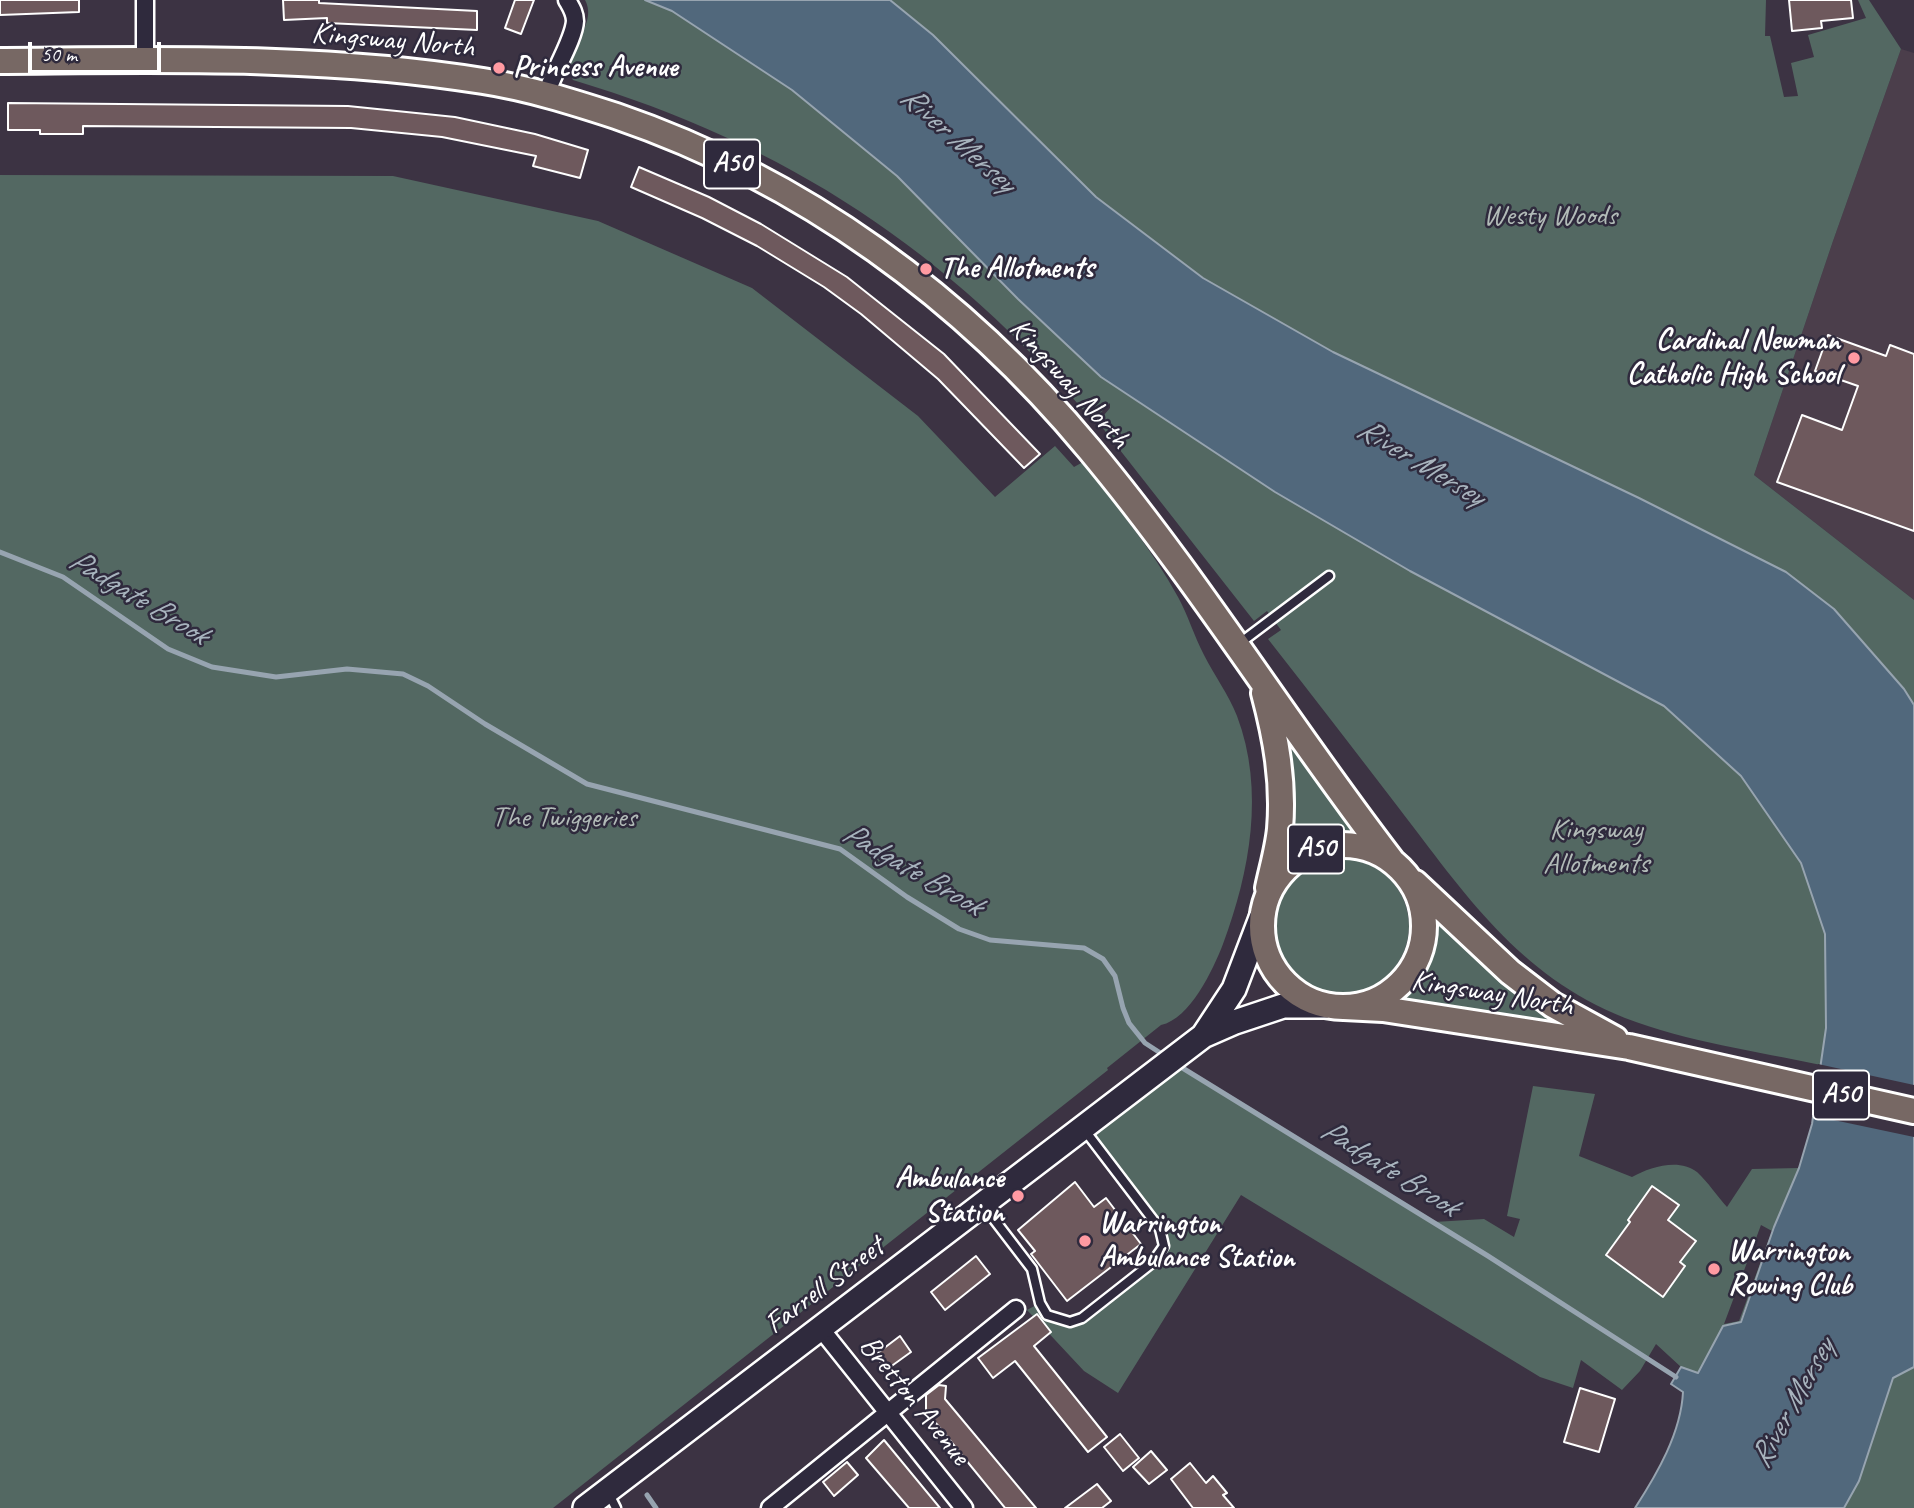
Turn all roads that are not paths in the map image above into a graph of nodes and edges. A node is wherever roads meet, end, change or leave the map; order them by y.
1 (145, 0) edge
2 (567, 0) edge
3 (145, 60) junction
4 (0, 61) edge
5 (546, 95) junction
6 (1329, 576) dead end
7 (1237, 645) junction
8 (1261, 679) junction
9 (1398, 867) junction
10 (1263, 909) junction
11 (1334, 1007) junction
12 (1198, 1040) junction
13 (1629, 1047) junction
14 (1914, 1111) edge
15 (1083, 1128) junction
16 (983, 1205) junction
17 (1016, 1309) dead end
18 (821, 1329) junction
19 (888, 1414) junction
20 (612, 1499) edge
21 (585, 1508) edge
22 (770, 1508) edge
23 (964, 1508) edge

1 - 3 street
2 - 5 street
3 - 4 main road, Kingsway North / A50
3 - 5 main road, Kingsway North / A50
5 - 7 main road, Kingsway North / A50
6 - 7 lane
7 - 8 main road, Kingsway North / A50
8 - 9 main road, Kingsway North / A50
8 - 10 main road, Kingsway North / A50
9 - 10 main road, A50
9 - 11 main road, A50
9 - 13 main road, Kingsway North / A50
10 - 11 main road, A50
10 - 12 street, Farrell Street
11 - 12 street, Farrell Street
11 - 13 main road, Kingsway North / A50
12 - 15 street, Farrell Street
13 - 14 main road, Kingsway North / A50
15 - 16 street, Farrell Street
15 - 16 lane
16 - 18 street, Farrell Street
17 - 19 street
18 - 19 street, Bretton Avenue
18 - 20 street, Farrell Street
19 - 22 street
19 - 23 street, Bretton Avenue
20 - 21 street, Farrell Street

